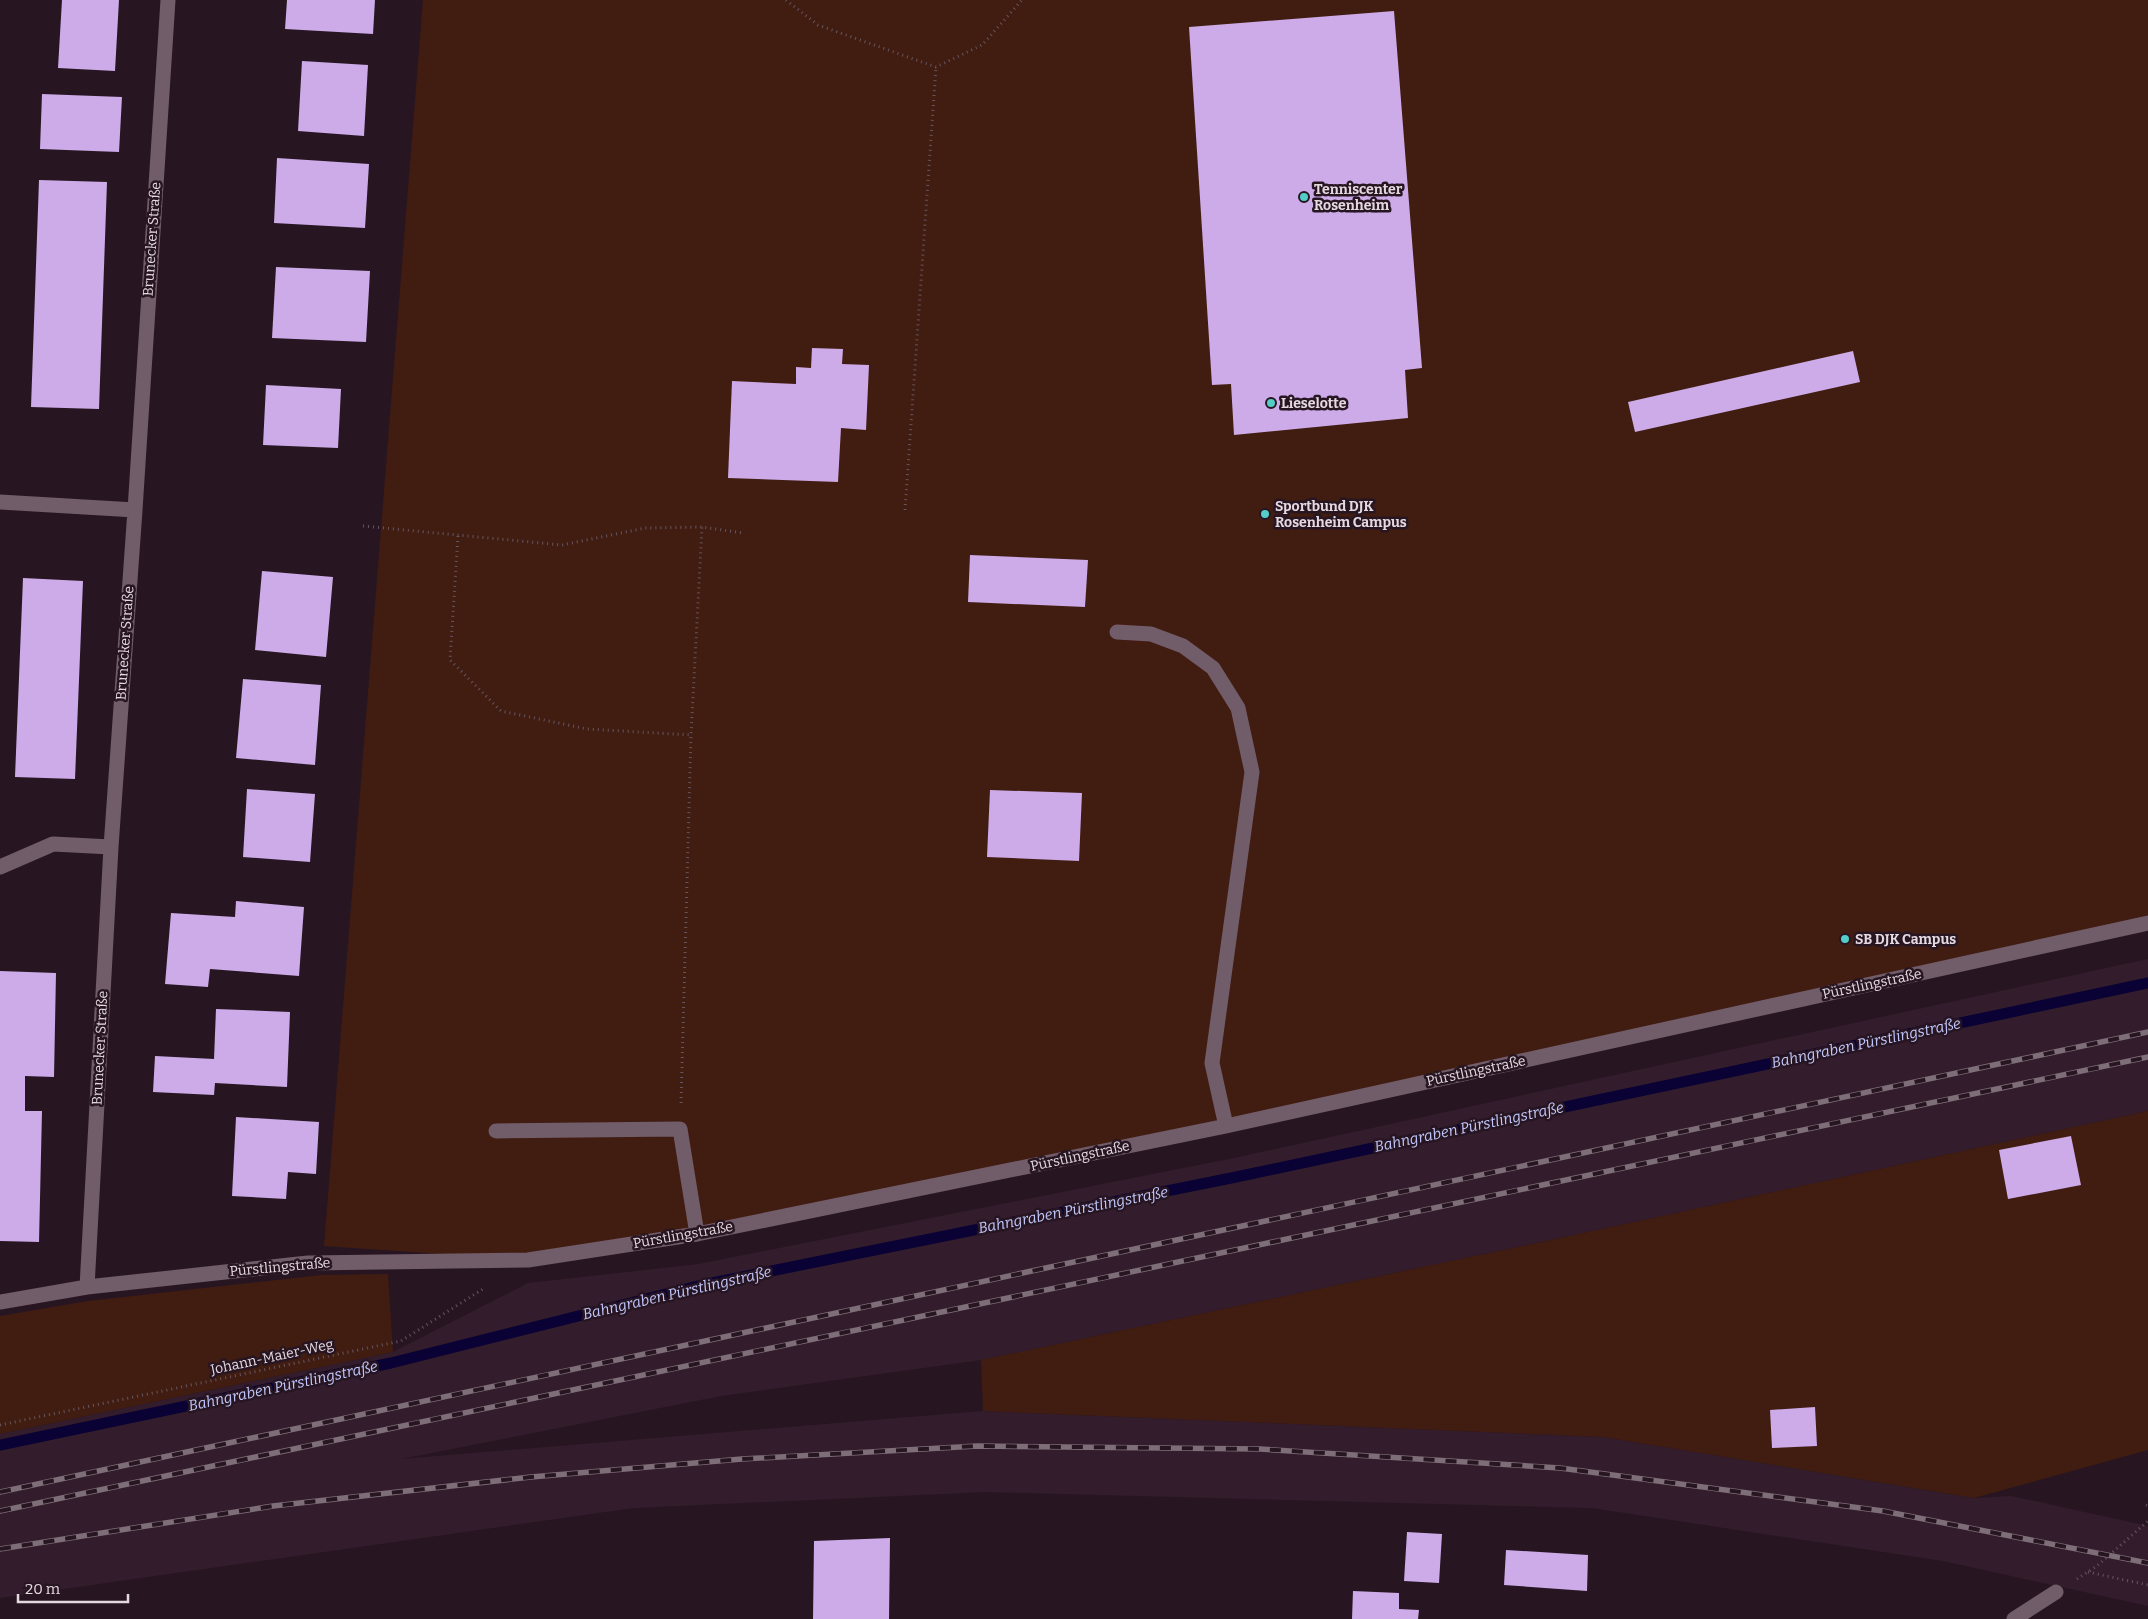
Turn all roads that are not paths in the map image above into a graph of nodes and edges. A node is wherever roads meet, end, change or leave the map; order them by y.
1 (168, 0) edge
2 (0, 502) edge
3 (135, 510) junction
4 (1117, 632) dead end
5 (111, 847) junction
6 (0, 867) edge
7 (2148, 923) edge
8 (1226, 1126) junction
9 (496, 1131) dead end
10 (697, 1234) junction
11 (87, 1287) junction
12 (0, 1302) edge
13 (2056, 1592) road end
14 (2014, 1619) edge

1 - 3 street, Brunecker Straße
2 - 3 street
3 - 5 street, Brunecker Straße
4 - 8 street
5 - 6 street
5 - 11 street, Brunecker Straße
7 - 8 street, Pürstlingstraße
8 - 10 street, Pürstlingstraße
9 - 10 street
10 - 11 street, Pürstlingstraße
11 - 12 street, Pürstlingstraße
13 - 14 street

